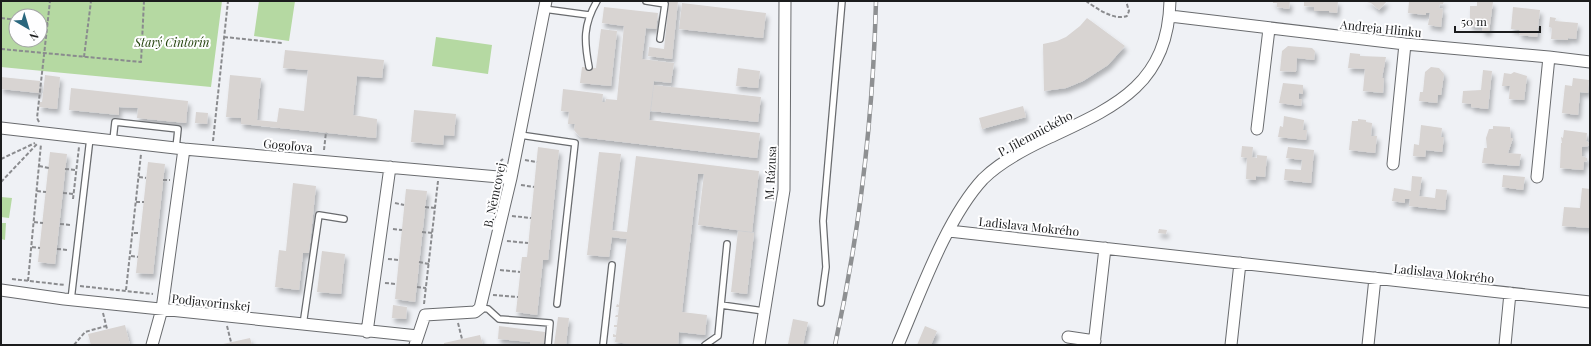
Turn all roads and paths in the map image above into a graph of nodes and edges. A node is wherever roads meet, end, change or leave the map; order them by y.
1 (50, 1) edge
2 (91, 1) edge
3 (144, 1) edge
4 (228, 1) edge
5 (597, 1) edge
6 (646, 1) edge
7 (785, 1) edge
8 (842, 1) edge
9 (1086, 1) edge
10 (1126, 1) edge
11 (1170, 1) edge
12 (545, 5) edge
13 (589, 15) junction
14 (1170, 16) junction
15 (48, 23) edge
16 (1269, 29) junction
17 (224, 38) junction
18 (660, 39) dead end
19 (282, 43) dead end
20 (1405, 44) junction
21 (45, 48) edge
22 (1, 49) edge
23 (44, 54) junction
24 (84, 57) junction
25 (1549, 57) junction
26 (1590, 62) edge
27 (589, 67) dead end
28 (1, 128) edge
29 (1257, 129) dead end
30 (326, 132) dead end
31 (520, 135) junction
32 (42, 136) junction
33 (90, 138) junction
34 (113, 140) junction
35 (213, 142) dead end
36 (180, 148) junction
37 (141, 151) dead end
38 (324, 152) dead end
39 (1, 159) edge
40 (522, 160) dead end
41 (537, 162) dead end
42 (1393, 164) dead end
43 (39, 166) junction
44 (390, 167) junction
45 (49, 168) dead end
46 (65, 169) dead end
47 (76, 170) dead end
48 (171, 174) dead end
49 (138, 177) junction
50 (1537, 177) dead end
51 (146, 178) dead end
52 (163, 180) dead end
53 (170, 180) junction
54 (438, 181) dead end
55 (514, 181) junction
56 (1, 182) edge
57 (170, 187) dead end
58 (534, 187) dead end
59 (37, 191) junction
60 (46, 192) dead end
61 (63, 193) dead end
62 (74, 194) dead end
63 (136, 202) junction
64 (144, 202) dead end
65 (392, 203) dead end
66 (404, 204) dead end
67 (425, 207) dead end
68 (435, 208) junction
69 (511, 216) dead end
70 (531, 218) dead end
71 (344, 219) dead end
72 (34, 222) junction
73 (43, 223) dead end
74 (60, 224) dead end
75 (70, 225) dead end
76 (389, 229) dead end
77 (402, 230) dead end
78 (949, 231) junction
79 (133, 232) junction
80 (422, 232) dead end
81 (140, 233) dead end
82 (432, 233) junction
83 (505, 240) dead end
84 (528, 243) dead end
85 (726, 244) dead end
86 (32, 247) junction
87 (40, 248) dead end
88 (1105, 248) junction
89 (57, 249) dead end
90 (68, 250) dead end
91 (131, 256) junction
92 (138, 257) dead end
93 (385, 259) dead end
94 (398, 260) dead end
95 (419, 262) dead end
96 (1240, 263) junction
97 (429, 264) junction
98 (612, 265) dead end
99 (498, 270) dead end
100 (520, 272) dead end
101 (1375, 278) junction
102 (8, 279) dead end
103 (28, 281) junction
104 (381, 283) dead end
105 (396, 284) dead end
106 (73, 286) junction
107 (417, 287) dead end
108 (426, 288) junction
109 (1, 290) edge
110 (126, 290) junction
111 (1510, 293) junction
112 (154, 294) dead end
113 (492, 295) dead end
114 (518, 297) dead end
115 (71, 300) junction
116 (1590, 302) edge
117 (821, 303) dead end
118 (557, 304) dead end
119 (721, 305) junction
120 (424, 306) dead end
121 (480, 308) junction
122 (102, 309) dead end
123 (162, 309) junction
124 (764, 311) junction
125 (457, 320) dead end
126 (226, 324) dead end
127 (303, 325) junction
128 (106, 326) junction
129 (107, 329) dead end
130 (368, 332) junction
131 (1068, 337) dead end
132 (462, 339) dead end
133 (416, 341) edge
134 (231, 342) dead end
135 (1095, 343) edge
136 (74, 345) edge
137 (152, 345) edge
138 (548, 345) edge
139 (603, 345) edge
140 (706, 345) edge
141 (759, 345) edge
142 (898, 345) edge
143 (1231, 345) edge
144 (1368, 345) edge
145 (1505, 345) edge

1 - 15 path
2 - 24 path
3 - 24 path
4 - 17 path
5 - 13 lane
6 - 18 lane
7 - 124 street, M. Rázusa
8 - 117 lane
9 - 10 path
11 - 14 street, P. Jilemnického
12 - 13 lane
12 - 31 street, B. Němcovej
13 - 27 lane
14 - 16 street, Andreja Hlinku
14 - 78 street, P. Jilemnického
16 - 20 street, Andreja Hlinku
16 - 29 street
17 - 19 path
17 - 35 path
20 - 25 street, Andreja Hlinku
20 - 42 street
21 - 23 path
22 - 23 path
23 - 24 path
23 - 32 path
25 - 26 street, Andreja Hlinku
25 - 50 street
28 - 32 street, Gogoľova
30 - 38 path
31 - 55 street, B. Němcovej
31 - 118 lane
32 - 33 street, Gogoľova
32 - 39 path
32 - 43 path
32 - 56 path
33 - 34 street, Gogoľova
33 - 106 lane
34 - 36 street, Gogoľova
34 - 36 lane
36 - 44 street, Gogoľova
36 - 123 street
37 - 49 path
40 - 41 path
43 - 45 path
43 - 59 path
44 - 55 street, Gogoľova
44 - 130 street
46 - 47 path
48 - 53 path
49 - 51 path
49 - 63 path
52 - 53 path
53 - 57 path
54 - 68 path
55 - 58 path
55 - 121 street, B. Němcovej
59 - 60 path
59 - 72 path
61 - 62 path
63 - 64 path
63 - 79 path
65 - 66 path
67 - 68 path
68 - 82 path
69 - 70 path
71 - 127 lane
72 - 73 path
72 - 86 path
74 - 75 path
76 - 77 path
78 - 88 street, Ladislava Mokrého
78 - 142 street, P. Jilemnického
79 - 81 path
79 - 91 path
80 - 82 path
82 - 97 path
83 - 84 path
85 - 119 lane
86 - 87 path
86 - 103 path
88 - 96 street, Ladislava Mokrého
88 - 135 street
89 - 90 path
91 - 92 path
91 - 110 path
93 - 94 path
95 - 97 path
96 - 101 street, Ladislava Mokrého
96 - 143 street
97 - 108 path
98 - 139 lane
99 - 100 path
101 - 111 street, Ladislava Mokrého
101 - 144 street, Ladislava Mokrého
102 - 103 path
103 - 106 path
104 - 105 path
106 - 110 path
106 - 115 lane
107 - 108 path
108 - 120 path
109 - 115 street, Podjavorinskej
110 - 112 path
111 - 116 street, Ladislava Mokrého
111 - 145 street
113 - 114 path
115 - 123 street, Podjavorinskej
119 - 124 lane
119 - 140 lane
121 - 133 street
121 - 138 lane
122 - 128 path
123 - 127 street, Podjavorinskej
123 - 137 street
124 - 141 street, M. Rázusa
125 - 132 path
126 - 134 path
127 - 130 street, Podjavorinskej
128 - 129 path
128 - 136 path
130 - 133 street, Podjavorinskej
131 - 135 street

